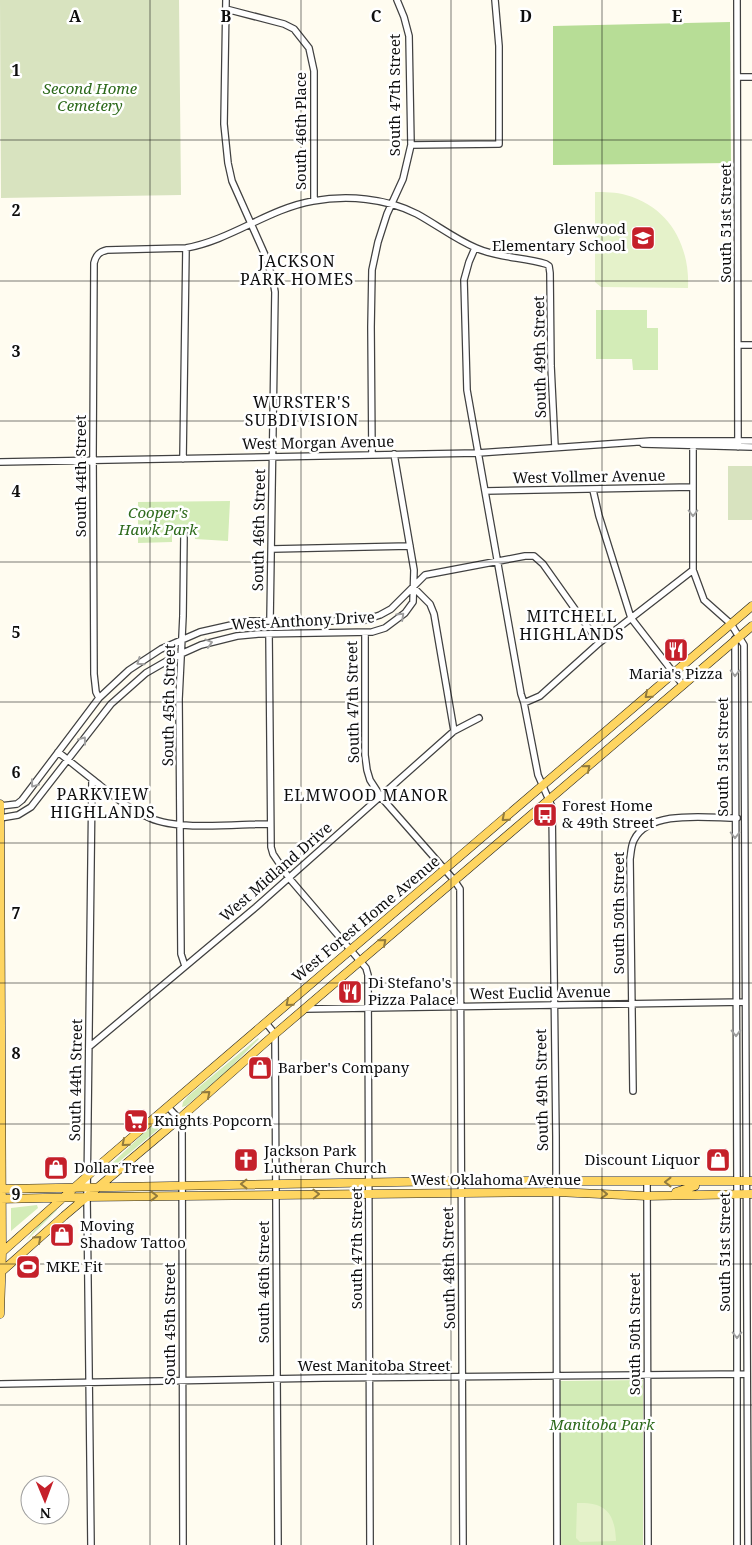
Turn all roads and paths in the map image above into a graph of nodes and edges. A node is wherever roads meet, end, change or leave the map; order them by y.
1 (226, 0) edge
2 (397, 0) edge
3 (495, 0) edge
4 (738, 0) edge
5 (226, 9) junction
6 (738, 77) junction
7 (752, 77) edge
8 (410, 145) junction
9 (314, 200) junction
10 (393, 203) junction
11 (252, 224) junction
12 (186, 248) junction
13 (475, 248) junction
14 (738, 345) junction
15 (752, 345) edge
16 (752, 441) edge
17 (636, 443) junction
18 (738, 444) junction
19 (693, 446) junction
20 (555, 447) junction
21 (752, 447) edge
22 (478, 453) junction
23 (372, 454) junction
24 (394, 454) junction
25 (273, 457) junction
26 (184, 459) junction
27 (93, 461) junction
28 (0, 462) edge
29 (693, 487) junction
30 (593, 490) junction
31 (485, 492) junction
32 (184, 534) dead end
33 (410, 546) junction
34 (272, 549) junction
35 (496, 561) junction
36 (694, 570) junction
37 (413, 586) junction
38 (752, 606) edge
39 (631, 618) junction
40 (270, 621) junction
41 (731, 624) junction
42 (752, 626) edge
43 (365, 633) junction
44 (269, 634) junction
45 (182, 639) junction
46 (737, 639) junction
47 (600, 643) junction
48 (181, 654) junction
49 (673, 673) junction
50 (683, 685) junction
51 (99, 698) junction
52 (524, 703) junction
53 (479, 718) dead end
54 (454, 731) junction
55 (58, 752) junction
56 (68, 760) junction
57 (92, 779) junction
58 (542, 786) junction
59 (381, 797) junction
60 (550, 799) junction
61 (0, 805) edge
62 (0, 818) edge
63 (736, 818) junction
64 (745, 818) junction
65 (269, 824) junction
66 (181, 826) junction
67 (450, 875) junction
68 (289, 878) junction
69 (355, 956) junction
70 (185, 966) junction
71 (1, 999) edge
72 (735, 1002) junction
73 (745, 1002) junction
74 (632, 1004) junction
75 (554, 1006) junction
76 (460, 1007) junction
77 (368, 1008) junction
78 (305, 1009) junction
79 (266, 1023) junction
80 (275, 1034) junction
81 (89, 1047) junction
82 (633, 1091) dead end
83 (168, 1107) junction
84 (178, 1120) junction
85 (117, 1171) junction
86 (88, 1176) junction
87 (461, 1181) junction
88 (556, 1181) junction
89 (745, 1181) edge
90 (369, 1182) junction
91 (647, 1182) junction
92 (695, 1182) junction
93 (276, 1183) junction
94 (182, 1185) junction
95 (123, 1187) junction
96 (74, 1188) junction
97 (88, 1188) junction
98 (97, 1188) junction
99 (1, 1189) edge
100 (555, 1192) junction
101 (461, 1193) junction
102 (369, 1194) junction
103 (737, 1194) junction
104 (749, 1194) edge
105 (276, 1195) junction
106 (183, 1196) junction
107 (647, 1196) junction
108 (662, 1196) junction
109 (88, 1197) junction
110 (62, 1198) junction
111 (1, 1199) edge
112 (1, 1253) edge
113 (1, 1272) edge
114 (750, 1299) edge
115 (737, 1300) junction
116 (0, 1314) edge
117 (737, 1374) junction
118 (747, 1374) junction
119 (648, 1375) junction
120 (556, 1376) junction
121 (370, 1378) junction
122 (463, 1378) junction
123 (277, 1379) junction
124 (183, 1381) junction
125 (90, 1383) junction
126 (0, 1384) edge
127 (91, 1545) edge
128 (184, 1545) edge
129 (278, 1545) edge
130 (370, 1545) edge
131 (463, 1545) edge
132 (557, 1545) edge
133 (648, 1545) edge
134 (737, 1545) edge
135 (748, 1545) edge

1 - 5 street, South 46th Street
2 - 8 street, South 47th Street
3 - 8 street
4 - 6 street, South 51st Street
5 - 9 street, South 46th Place
5 - 11 street, South 46th Street
6 - 7 street
6 - 14 street, South 51st Street
8 - 10 street, South 47th Street
9 - 10 street
9 - 11 street
10 - 13 street
10 - 23 street, South 47th Street
11 - 12 street
11 - 25 street, South 46th Street
12 - 26 street
12 - 27 street, South 44th Street
13 - 20 street, South 49th Street
13 - 22 street
14 - 15 street
14 - 18 street, South 51st Street
16 - 18 street, West Morgan Avenue
17 - 18 street, West Morgan Avenue
17 - 19 street, West Morgan Avenue
17 - 20 street, West Morgan Avenue
18 - 19 street, West Morgan Avenue
18 - 21 street, West Morgan Avenue
19 - 29 street
20 - 22 street, West Morgan Avenue
22 - 24 street, West Morgan Avenue
22 - 31 street, South 49th Street
23 - 24 street, West Morgan Avenue
23 - 25 street, West Morgan Avenue
24 - 33 street
25 - 26 street, West Morgan Avenue
25 - 34 street, South 46th Street
26 - 27 street, West Morgan Avenue
27 - 28 street, West Morgan Avenue
27 - 51 street, South 44th Street
29 - 30 street, West Vollmer Avenue
29 -> 36 street
30 - 31 street, West Vollmer Avenue
30 - 39 street
31 - 35 street, South 49th Street
32 - 45 street, South 45th Street
33 - 34 street
33 - 37 street
34 - 40 street, South 46th Street
35 - 37 street, West Anthony Drive
35 - 47 street, West Anthony Drive
35 - 52 street, South 49th Street
36 - 39 street
36 - 41 street
37 - 40 street, West Anthony Drive
43 -> 37 street, West Anthony Drive
37 - 54 street
38 - 41 main road, West Forest Home Avenue
39 - 47 street
39 - 49 street
40 - 45 street, West Anthony Drive
41 - 46 street, South 51st Street
41 - 49 main road, West Forest Home Avenue
42 - 46 main road, West Forest Home Avenue
43 - 44 street, West Anthony Drive
43 - 59 street, South 47th Street
48 -> 44 street, West Anthony Drive
44 - 65 street
45 - 48 street, South 45th Street
45 -> 51 street, West Anthony Drive
46 - 50 main road, West Forest Home Avenue
46 -> 63 street, South 51st Street
46 - 64 street, South 51st Street
47 - 52 street
56 -> 48 street, West Anthony Drive
48 - 66 street, South 45th Street
49 - 50 street
49 -> 58 main road, West Forest Home Avenue
60 -> 50 main road, West Forest Home Avenue
51 - 55 street, West Anthony Drive
52 - 58 street, South 49th Street
53 - 54 street, West Midland Drive
54 - 59 street, West Midland Drive
55 - 56 street
55 -> 61 street, West Anthony Drive
56 - 57 street
56 - 62 street, West Anthony Drive
57 - 66 street
57 - 81 street, South 44th Street
58 - 60 street, South 49th Street
58 -> 67 main road, West Forest Home Avenue
59 - 67 street, South 47th Street
59 - 68 street, West Midland Drive
60 - 67 main road, West Forest Home Avenue
60 - 75 street, South 49th Street
61 - 62 main road
62 - 71 main road
63 - 64 street
63 -> 72 street, South 51st Street
63 - 74 street, South 50th Street
64 - 73 street, South 51st Street
65 - 66 street
65 - 68 street
66 - 70 street, South 45th Street
67 - 69 main road, West Forest Home Avenue
69 -> 67 main road, West Forest Home Avenue
67 - 76 street, South 48th Street
68 - 69 street
68 - 70 street, West Midland Drive
69 - 77 street, South 47th Street
69 - 78 main road, West Forest Home Avenue
69 -> 79 main road, West Forest Home Avenue
70 - 81 street, West Midland Drive
71 - 99 main road
72 - 73 street, West Euclid Avenue
72 - 74 street, West Euclid Avenue
72 -> 89 street, South 51st Street
73 - 89 street, South 51st Street
74 - 75 street, West Euclid Avenue
74 - 82 street, South 50th Street
75 - 76 street, West Euclid Avenue
75 - 88 street, South 49th Street
76 - 77 street, West Euclid Avenue
76 - 87 street, South 48th Street
77 - 78 street, West Euclid Avenue
77 - 90 street, South 47th Street
78 - 80 main road, West Forest Home Avenue
79 - 80 street
79 - 83 main road, West Forest Home Avenue
84 -> 80 main road, West Forest Home Avenue
80 - 93 street, South 46th Street
81 - 86 street, South 44th Street
83 - 84 street, South 45th Street
83 -> 86 main road, West Forest Home Avenue
84 - 85 main road, West Forest Home Avenue
84 - 94 street, South 45th Street
85 - 95 main road
85 - 98 main road, West Forest Home Avenue
86 - 96 main road, West Forest Home Avenue
86 - 97 street, South 44th Street
87 - 88 main road, West Oklahoma Avenue
87 - 90 main road, West Oklahoma Avenue
87 - 101 street, South 48th Street
88 - 91 main road, West Oklahoma Avenue
88 - 100 street, South 49th Street
89 - 92 main road, West Oklahoma Avenue
89 - 103 street, South 51st Street
89 - 104 street, South 51st Street
90 - 93 main road, West Oklahoma Avenue
90 - 102 street, South 47th Street
92 -> 91 main road, West Oklahoma Avenue
91 - 107 street, South 50th Street
92 - 108 main road
93 -> 94 main road, West Oklahoma Avenue
93 - 105 street, South 46th Street
94 - 95 main road, West Oklahoma Avenue
94 - 106 street, South 45th Street
95 - 98 main road, West Oklahoma Avenue
96 - 97 main road, West Oklahoma Avenue
96 - 99 main road, West Oklahoma Avenue
96 - 110 main road, West Forest Home Avenue
97 - 98 main road, West Oklahoma Avenue
97 - 109 street, South 44th Street
98 - 109 main road, West Forest Home Avenue
99 - 111 main road
100 - 101 main road, West Oklahoma Avenue
100 -> 107 main road, West Oklahoma Avenue
100 - 120 street, South 49th Street
101 - 102 main road, West Oklahoma Avenue
101 - 122 street, South 48th Street
105 -> 102 main road, West Oklahoma Avenue
102 - 121 street, South 47th Street
103 - 104 main road, West Oklahoma Avenue
103 - 108 main road, West Oklahoma Avenue
103 - 115 street, South 51st Street
104 - 114 street, South 51st Street
105 - 106 main road, West Oklahoma Avenue
105 - 123 street, South 46th Street
109 -> 106 main road, West Oklahoma Avenue
106 - 124 street, South 45th Street
107 - 108 main road, West Oklahoma Avenue
107 - 119 street, South 50th Street
109 - 110 main road, West Oklahoma Avenue
113 -> 109 main road, West Forest Home Avenue
109 - 125 street, South 44th Street
110 - 111 main road, West Oklahoma Avenue
110 - 112 main road, West Forest Home Avenue
111 - 112 main road
112 - 113 main road
113 - 116 main road
114 - 115 street
114 - 118 street, South 51st Street
115 -> 117 street, South 51st Street
117 - 118 street, West Manitoba Street
117 - 119 street, West Manitoba Street
117 - 134 street, South 51st Street
118 - 135 street, South 51st Street
119 - 120 street, West Manitoba Street
119 - 133 street, South 50th Street
120 - 122 street, West Manitoba Street
120 - 132 street, South 49th Street
121 - 122 street, West Manitoba Street
121 - 123 street, West Manitoba Street
121 - 130 street, South 47th Street
122 - 131 street, South 48th Street
123 - 124 street, West Manitoba Street
123 - 129 street, South 46th Street
124 - 125 street, West Manitoba Street
124 - 128 street, South 45th Street
125 - 126 street, West Manitoba Street
125 - 127 street, South 44th Street

